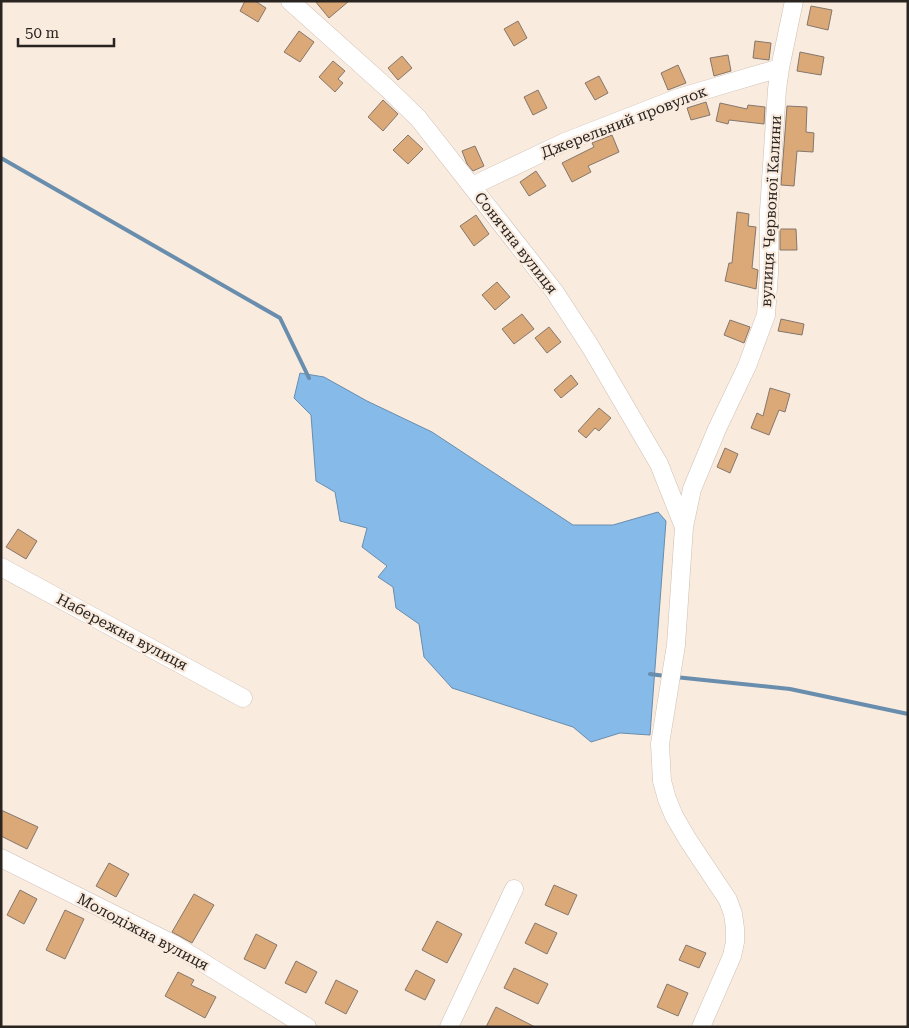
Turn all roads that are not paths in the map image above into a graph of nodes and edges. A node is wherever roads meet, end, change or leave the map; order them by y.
1 (290, 1) edge
2 (794, 1) edge
3 (780, 68) junction
4 (472, 186) junction
5 (684, 527) junction
6 (1, 567) edge
7 (243, 698) dead end
8 (1, 858) edge
9 (514, 889) dead end
10 (307, 1027) edge
11 (449, 1027) edge
12 (701, 1027) edge

1 - 4 street, Сонячна вулиця
2 - 3 street, вулиця Червоної Калини
3 - 4 street, Джерельний провулок
3 - 5 street, вулиця Червоної Калини
4 - 5 street, Сонячна вулиця
5 - 12 street, вулиця Червоної Калини
6 - 7 street, Набережна вулиця
8 - 10 street, Молодіжна вулиця
9 - 11 street

